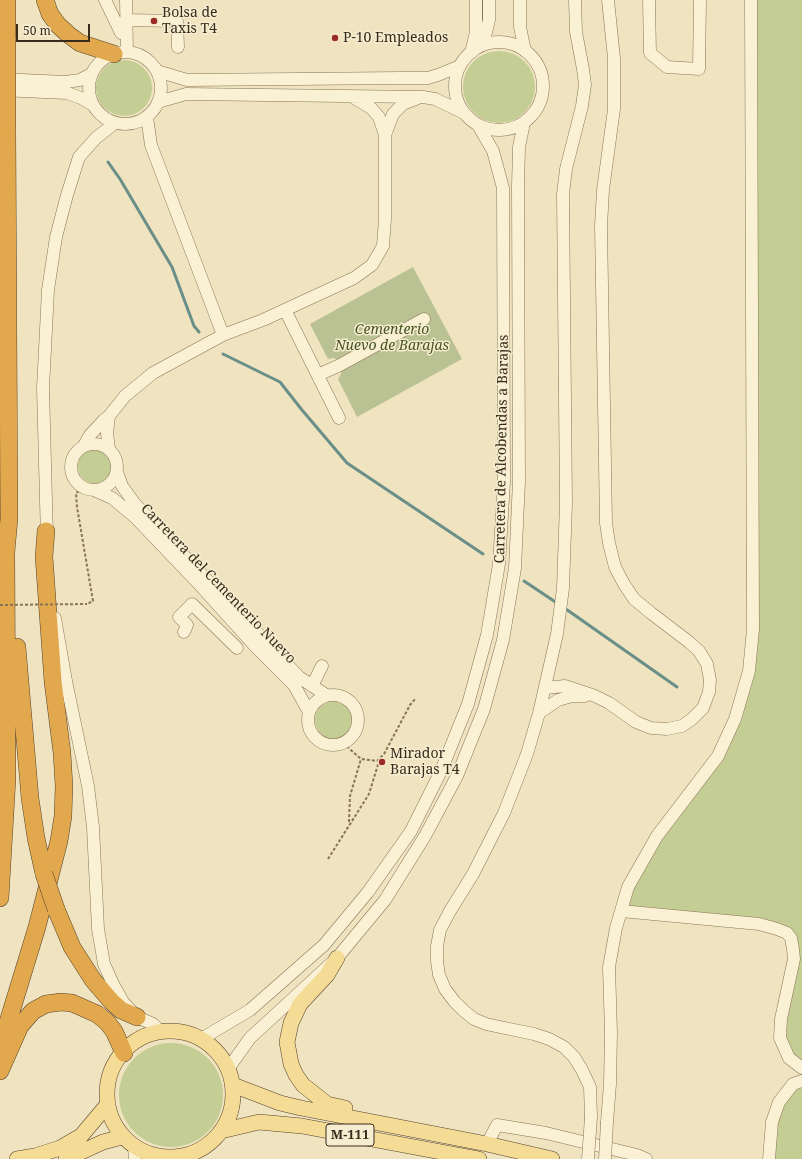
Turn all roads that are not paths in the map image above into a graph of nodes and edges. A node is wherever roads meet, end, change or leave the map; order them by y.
1 (7, 0) edge
2 (45, 0) edge
3 (105, 0) edge
4 (126, 0) edge
5 (476, 0) edge
6 (489, 0) edge
7 (520, 0) edge
8 (575, 0) edge
9 (608, 0) edge
10 (649, 0) edge
11 (700, 0) edge
12 (751, 0) edge
13 (122, 23) junction
14 (483, 46) junction
15 (178, 47) dead end
16 (122, 49) junction
17 (525, 51) junction
18 (471, 53) junction
19 (460, 66) junction
20 (157, 71) junction
21 (91, 74) junction
22 (0, 79) edge
23 (0, 90) edge
24 (351, 96) junction
25 (423, 97) junction
26 (158, 102) junction
27 (93, 105) junction
28 (464, 113) junction
29 (148, 117) junction
30 (524, 123) junction
31 (120, 124) junction
32 (478, 125) junction
33 (385, 135) junction
34 (151, 145) junction
35 (284, 310) junction
36 (424, 319) dead end
37 (223, 335) junction
38 (318, 375) junction
39 (109, 416) junction
40 (339, 418) dead end
41 (83, 446) junction
42 (109, 449) junction
43 (117, 472) junction
44 (94, 490) junction
45 (9, 519) junction
46 (46, 531) junction
47 (184, 632) dead end
48 (237, 648) dead end
49 (551, 659) junction
50 (322, 666) dead end
51 (312, 686) junction
52 (545, 688) junction
53 (566, 692) junction
54 (326, 695) junction
55 (309, 712) junction
56 (539, 713) junction
57 (0, 898) edge
58 (621, 911) junction
59 (337, 958) junction
60 (137, 1017) junction
61 (160, 1031) junction
62 (201, 1039) junction
63 (0, 1048) edge
64 (124, 1052) junction
65 (802, 1068) edge
66 (228, 1069) junction
67 (0, 1071) edge
68 (802, 1081) edge
69 (233, 1085) junction
70 (108, 1104) junction
71 (389, 1125) junction
72 (221, 1131) junction
73 (122, 1137) junction
74 (487, 1144) junction
75 (135, 1153) edge
76 (169, 1158) edge
77 (17, 1159) edge
78 (66, 1159) edge
79 (479, 1159) edge
80 (552, 1159) edge
81 (588, 1159) edge
82 (604, 1159) edge
83 (646, 1159) edge
84 (769, 1159) edge

1 - 45 highway, bridge
2 - 16 highway
3 - 13 street
4 - 13 street
5 - 18 street
6 - 14 street
7 - 17 street
8 - 49 street
9 - 53 street
10 - 11 street
12 - 58 street
13 - 15 street
13 - 16 street
14 - 17 street
14 - 18 street
16 - 20 street
16 - 21 street
17 - 30 street
18 - 19 street
19 - 20 street
19 - 28 street
20 - 26 street
21 - 22 street
21 - 27 street
23 - 27 street
24 - 25 street
24 - 26 street
24 - 33 street
25 - 28 street
25 - 33 street
26 - 29 street
27 - 31 street
28 - 32 street
29 - 31 street
29 - 34 street
30 - 32 street
30 - 59 street, Carretera de Alcobendas a Barajas
31 - 34 street
31 - 46 street
32 - 62 street, Carretera de Alcobendas a Barajas
33 - 35 street
34 - 37 street
35 - 37 street
35 - 38 street
36 - 38 street
37 - 39 street
38 - 40 street
39 - 41 street
39 - 42 street
41 - 42 street
41 - 44 street
42 - 43 street
43 - 44 street
43 - 51 street, Carretera del Cementerio Nuevo
44 - 55 street, Carretera del Cementerio Nuevo
45 - 57 highway
45 - 60 highway, bridge
46 - 60 street
46 - 63 highway
47 - 48 street
49 - 52 street
49 - 53 street
50 - 51 street
51 - 54 street, Carretera del Cementerio Nuevo
52 - 53 street
52 - 56 street
53 - 56 street
54 - 55 street
54 - 55 street
56 - 81 street, bridge
58 - 65 street
58 - 82 street, bridge
59 - 66 street, Carretera de Alcobendas a Barajas
59 - 71 main road
60 - 61 street
61 - 62 main road, M-111
61 - 64 main road, M-111
62 - 66 main road, M-111
64 - 67 highway
64 - 70 main road, M-111
66 - 69 main road, M-111
68 - 84 street
69 - 71 main road, M-111
69 - 72 main road, M-111
70 - 73 main road, M-111
70 - 77 main road
71 - 74 main road, M-111
72 - 76 main road, M-111
72 - 79 main road, M-111
73 - 75 main road, M-111
73 - 78 main road
74 - 80 main road, M-111
74 - 83 street
75 - 76 main road, M-111

